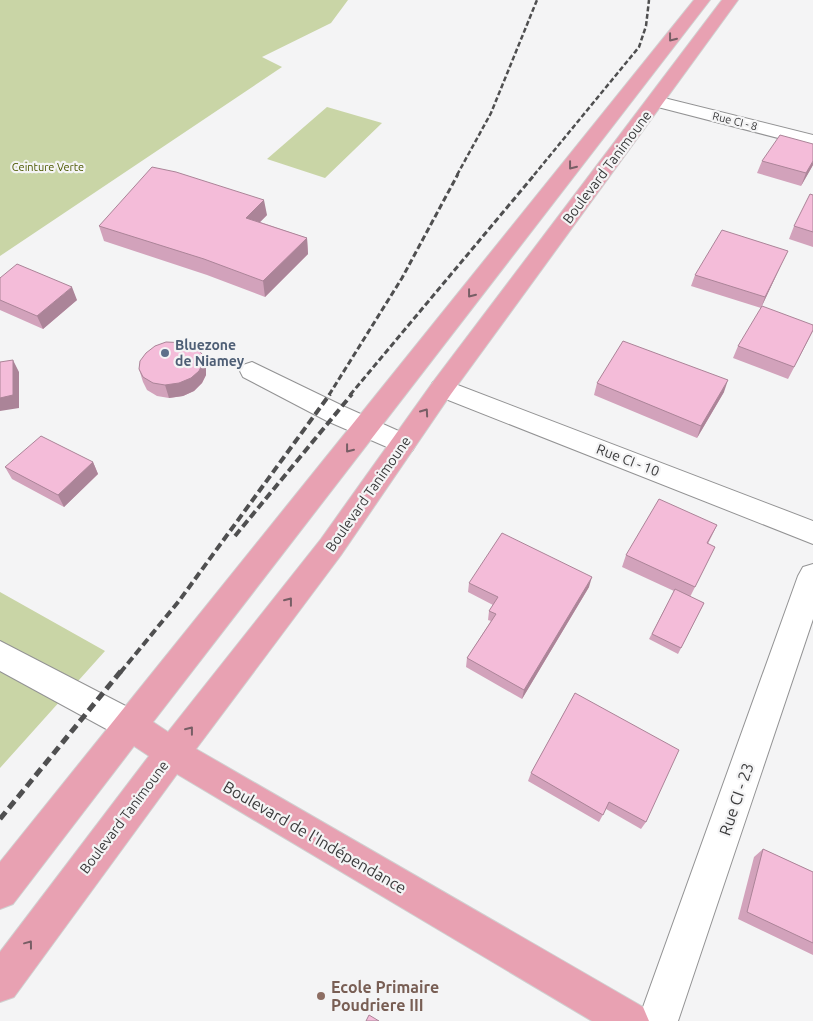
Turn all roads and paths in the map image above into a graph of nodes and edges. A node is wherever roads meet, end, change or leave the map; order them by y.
1 (702, 0) edge
2 (730, 0) edge
3 (656, 101) junction
4 (813, 141) edge
5 (252, 371) dead end
6 (442, 388) junction
7 (366, 428) junction
8 (403, 444) junction
9 (813, 533) edge
10 (813, 576) edge
11 (0, 655) edge
12 (132, 726) junction
13 (172, 753) junction
14 (0, 891) edge
15 (0, 983) edge
16 (629, 1021) edge
17 (658, 1021) edge

1 -> 7 main road, Boulevard Tanimoune
2 - 3 main road, Boulevard Tanimoune
3 - 4 street, Rue CI - 8
3 - 6 main road, Boulevard Tanimoune
5 - 7 street
8 -> 6 main road, Boulevard Tanimoune
6 - 9 street, Rue CI - 10
7 - 8 street
7 -> 12 main road, Boulevard Tanimoune
13 -> 8 main road, Boulevard Tanimoune
10 - 17 street, Rue CI - 23
11 - 12 street, Boulevard de l'Indépendance
12 - 13 main road, Boulevard de l'Indépendance
12 - 14 main road, Boulevard Tanimoune
15 -> 13 main road, Boulevard Tanimoune
13 - 16 main road, Boulevard de l'Indépendance

